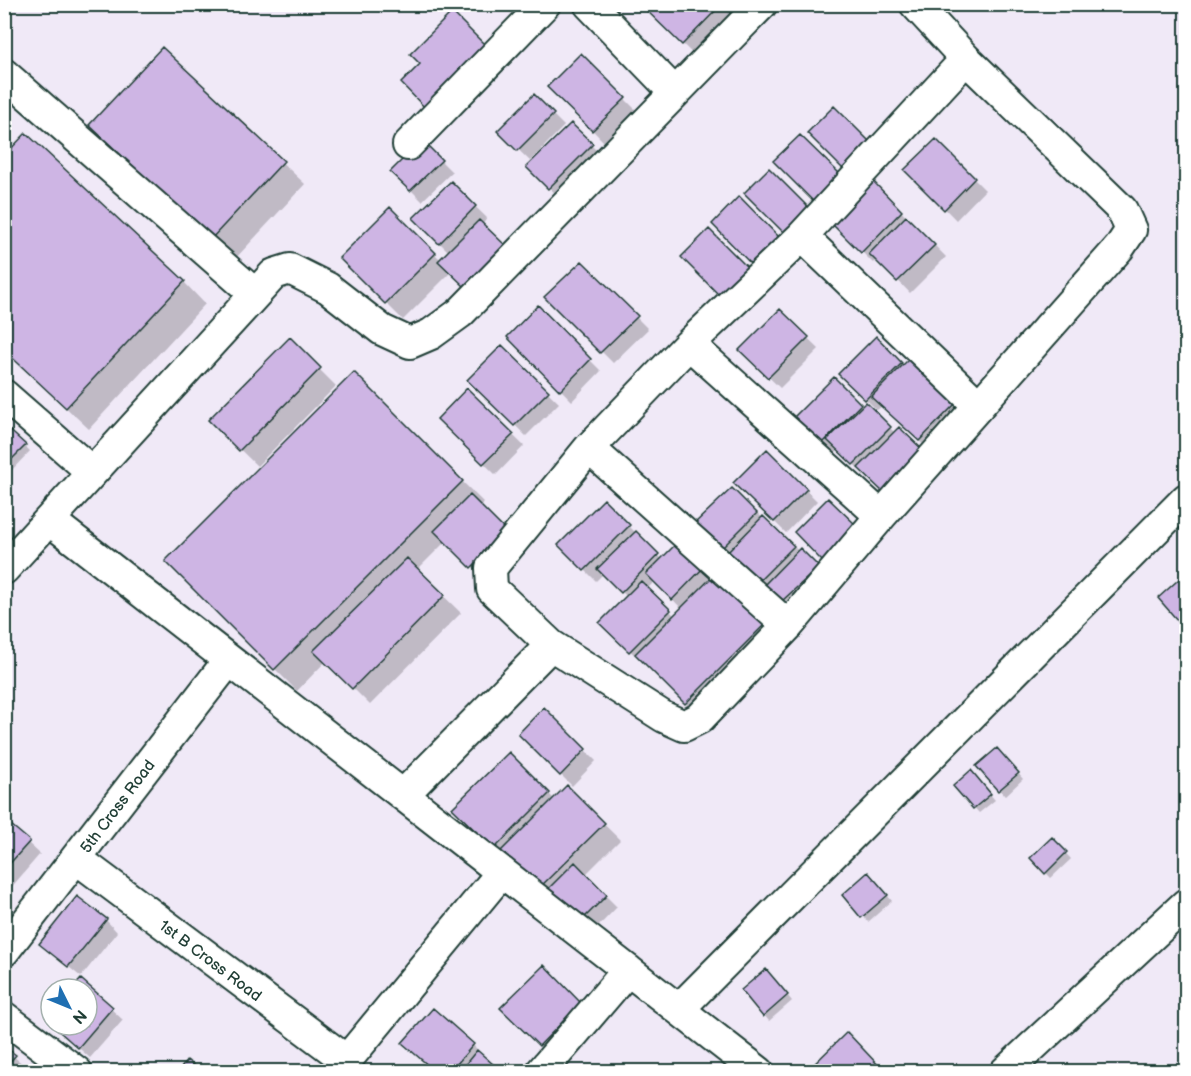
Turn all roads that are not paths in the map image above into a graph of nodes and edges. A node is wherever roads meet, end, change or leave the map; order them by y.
1 (545, 4) edge
2 (589, 4) edge
3 (762, 4) edge
4 (915, 4) edge
5 (966, 59) junction
6 (4, 74) edge
7 (675, 93) junction
8 (408, 145) dead end
9 (802, 236) junction
10 (255, 294) junction
11 (689, 344) junction
12 (4, 395) edge
13 (979, 406) junction
14 (589, 448) junction
15 (92, 472) junction
16 (1186, 499) edge
17 (881, 516) junction
18 (49, 520) junction
19 (4, 569) edge
20 (788, 626) junction
21 (551, 645) junction
22 (229, 660) junction
23 (403, 795) junction
24 (77, 859) junction
25 (502, 872) junction
26 (1186, 904) edge
27 (4, 951) edge
28 (628, 970) junction
29 (679, 1009) junction
30 (4, 1017) edge
31 (341, 1066) edge
32 (76, 1071) edge
33 (541, 1071) edge
34 (759, 1071) edge
35 (1005, 1071) edge

1 - 8 street
2 - 7 street
3 - 7 street
4 - 5 street
5 - 9 street
5 - 13 street
6 - 10 street
7 - 10 street
9 - 11 street
9 - 13 street
10 - 15 street
11 - 14 street
11 - 17 street
12 - 15 street
13 - 17 street
14 - 20 street
14 - 21 street
15 - 18 street
16 - 29 street
17 - 20 street
18 - 19 street
18 - 22 street
20 - 21 street
21 - 23 street
22 - 23 street
22 - 24 street, 5th Cross Road
23 - 25 street
24 - 27 street, 5th Cross Road
24 - 31 street, 1st B Cross Road
25 - 28 street
25 - 31 street
26 - 35 street
28 - 29 street
28 - 33 street
29 - 34 street
30 - 32 street

